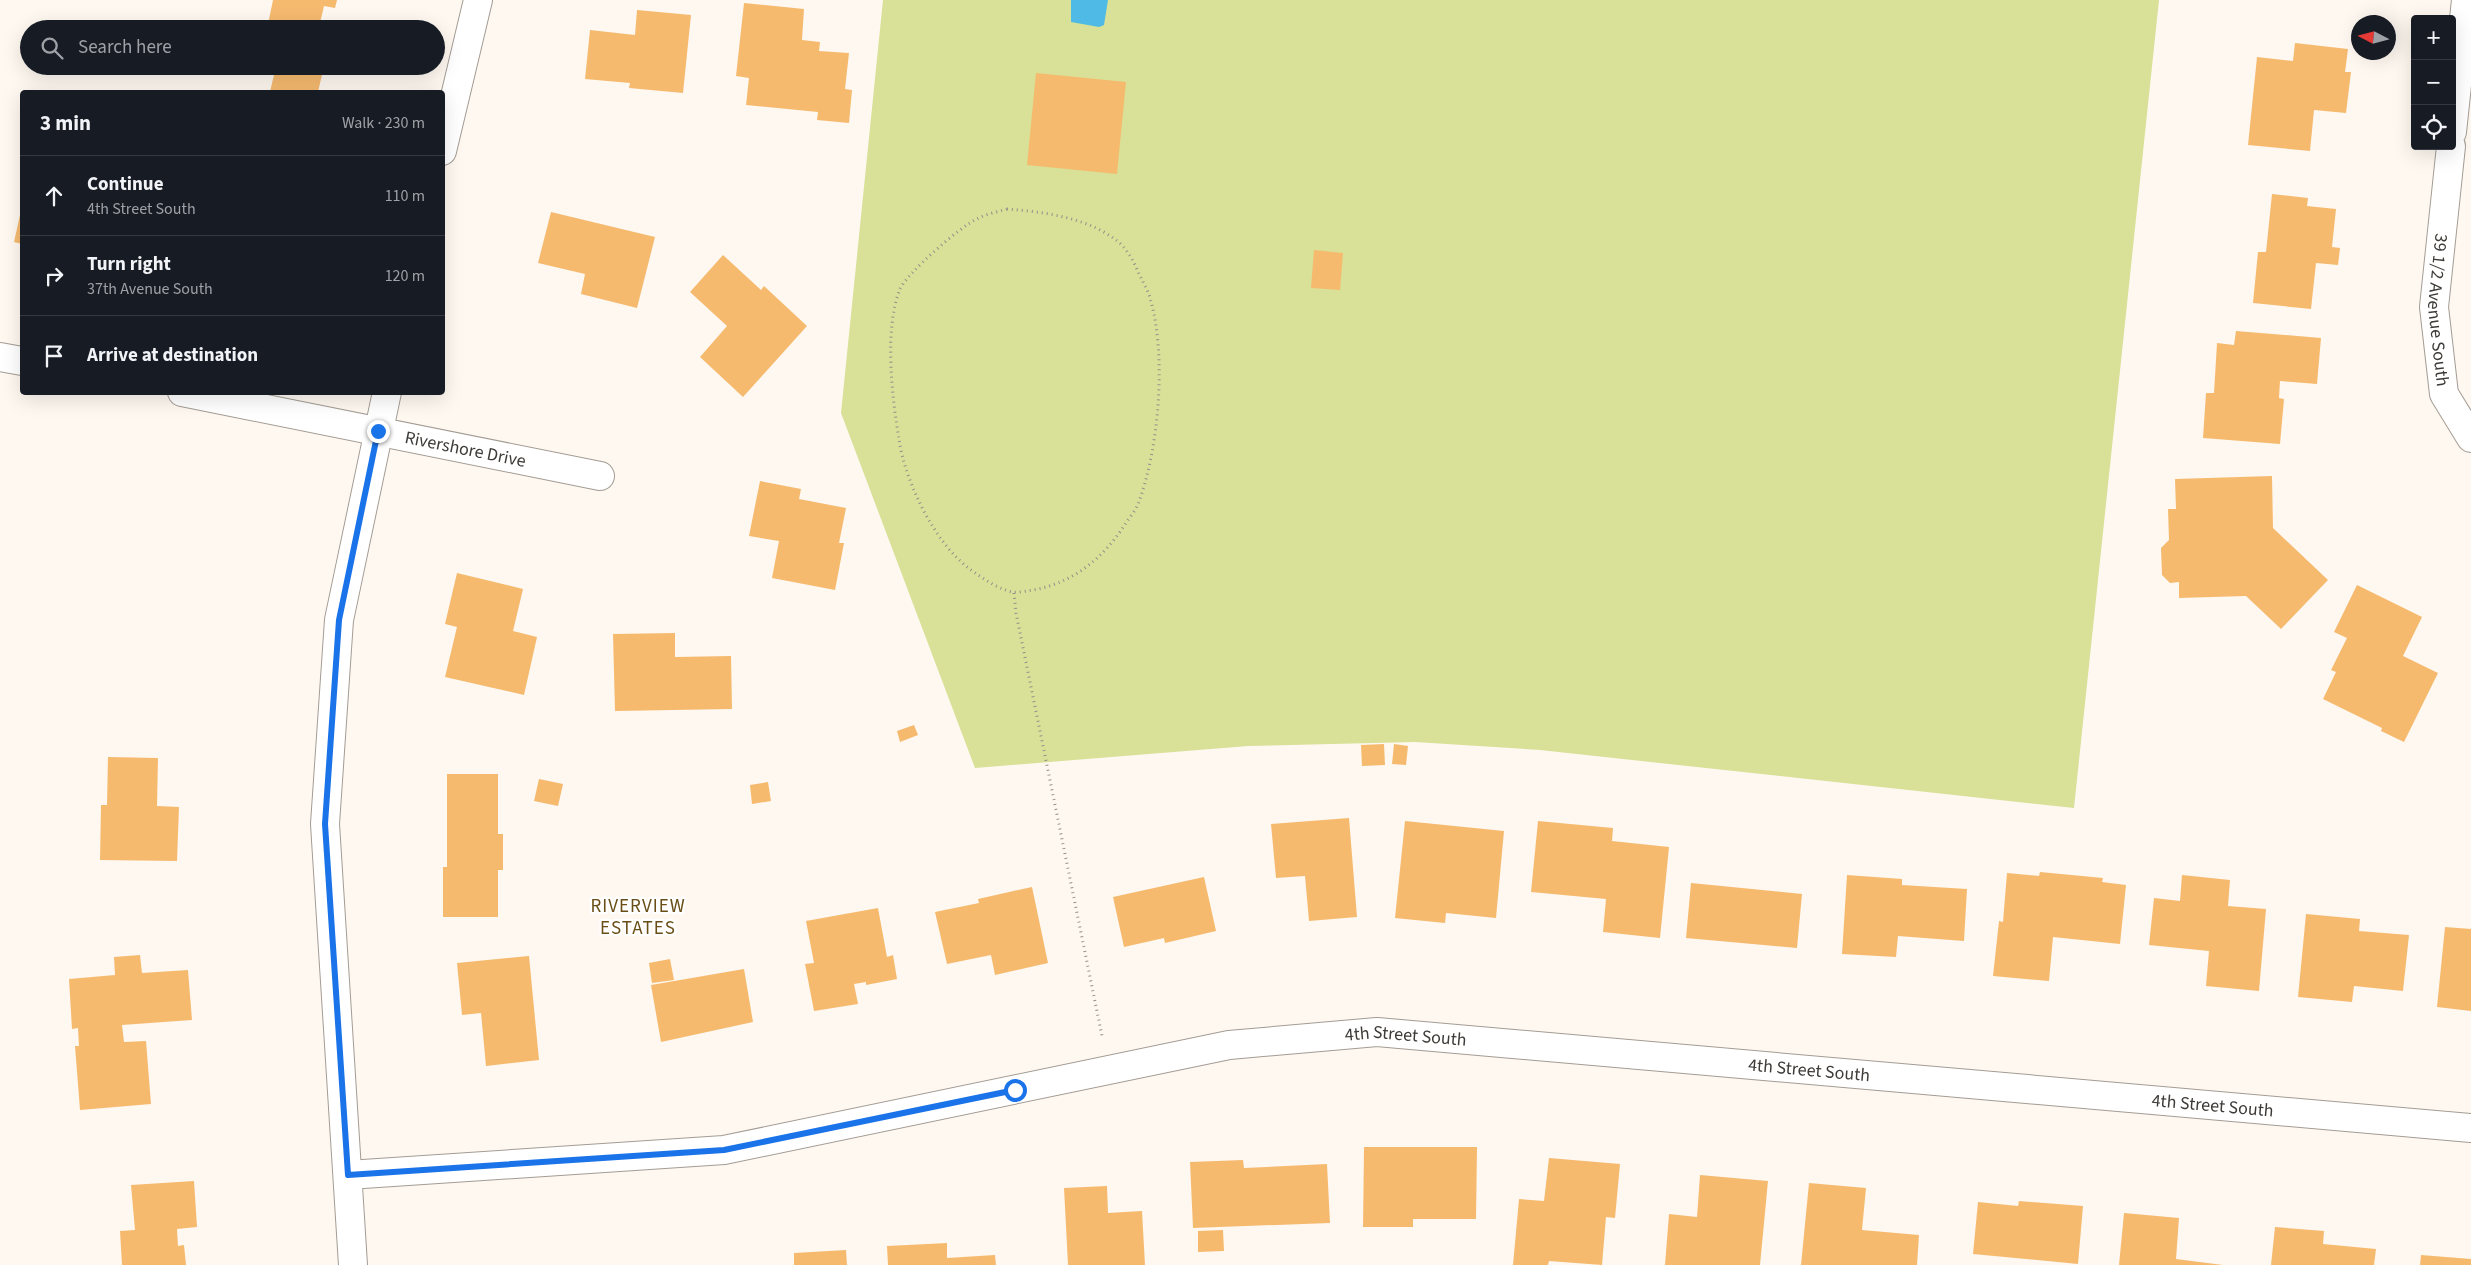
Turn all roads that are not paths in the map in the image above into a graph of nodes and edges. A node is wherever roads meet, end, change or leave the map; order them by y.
1 (478, 0) edge
2 (2468, 3) edge
3 (2455, 105) edge
4 (445, 138) edge
5 (2451, 150) edge
6 (0, 357) edge
7 (20, 361) edge
8 (197, 395) edge
9 (386, 395) edge
10 (378, 431) junction
11 (2471, 438) edge
12 (600, 476) dead end
13 (2471, 1128) edge
14 (348, 1175) junction
15 (353, 1265) edge

1 - 4 street
2 - 3 street
5 - 11 street, 39 1/2 Avenue South
6 - 7 street
8 - 10 street, Rivershore Drive
9 - 10 street
10 - 12 street, Rivershore Drive
10 - 14 street
13 - 14 street, 4th Street South
14 - 15 street

